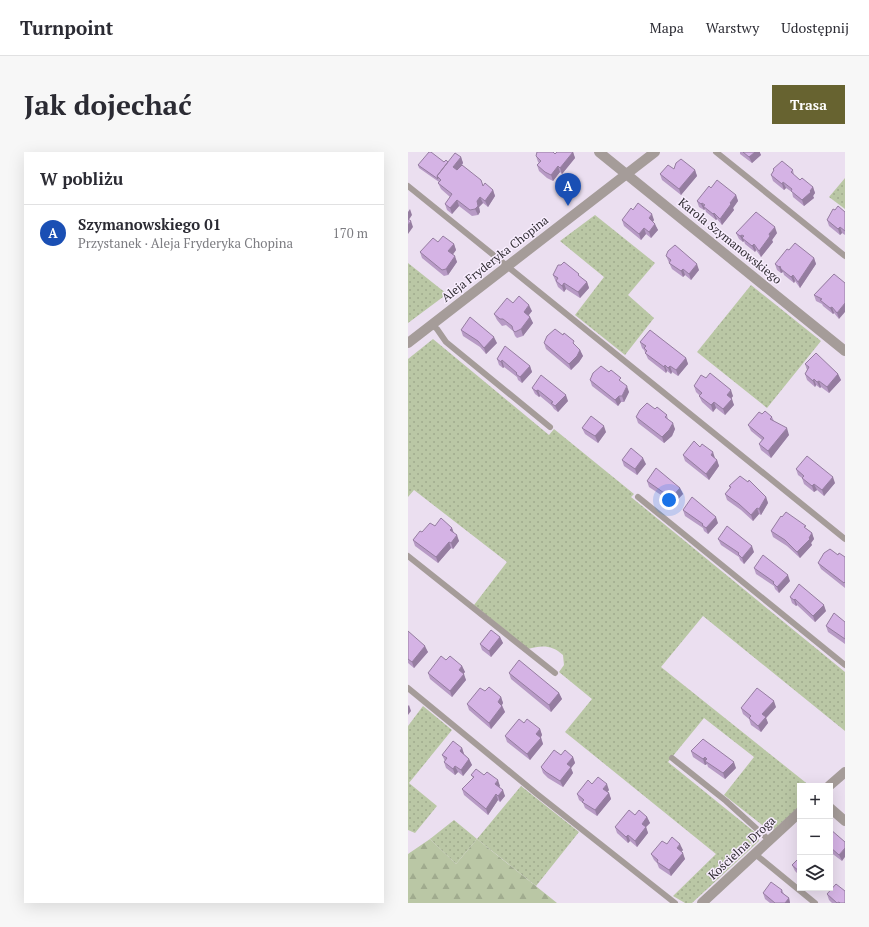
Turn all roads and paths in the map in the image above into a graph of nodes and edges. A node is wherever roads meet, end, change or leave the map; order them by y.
1 (599, 152) edge
2 (655, 152) edge
3 (716, 152) edge
4 (627, 174) junction
5 (408, 186) edge
6 (845, 256) edge
7 (508, 267) junction
8 (432, 324) junction
9 (408, 343) edge
10 (845, 351) edge
11 (550, 427) dead end
12 (638, 497) dead end
13 (845, 539) edge
14 (408, 556) edge
15 (845, 666) edge
16 (555, 673) dead end
17 (408, 688) edge
18 (672, 758) dead end
19 (845, 772) edge
20 (832, 783) edge
21 (833, 811) edge
22 (797, 815) edge
23 (845, 821) edge
24 (769, 840) junction
25 (755, 854) junction
26 (675, 903) edge
27 (702, 903) edge
28 (815, 903) edge

1 - 4 street, Karola Szymanowskiego
2 - 4 street, Aleja Fryderyka Chopina
3 - 6 lane
4 - 7 street, Aleja Fryderyka Chopina
4 - 10 street, Karola Szymanowskiego
5 - 7 lane
7 - 8 street, Aleja Fryderyka Chopina
7 - 13 lane
8 - 9 street, Aleja Fryderyka Chopina
8 - 11 lane
12 - 15 lane
14 - 16 lane
17 - 26 lane
18 - 24 lane
19 - 20 street
21 - 23 street
22 - 24 street, Kościelna Droga
24 - 25 street, Kościelna Droga
25 - 27 street, Kościelna Droga
25 - 28 lane

